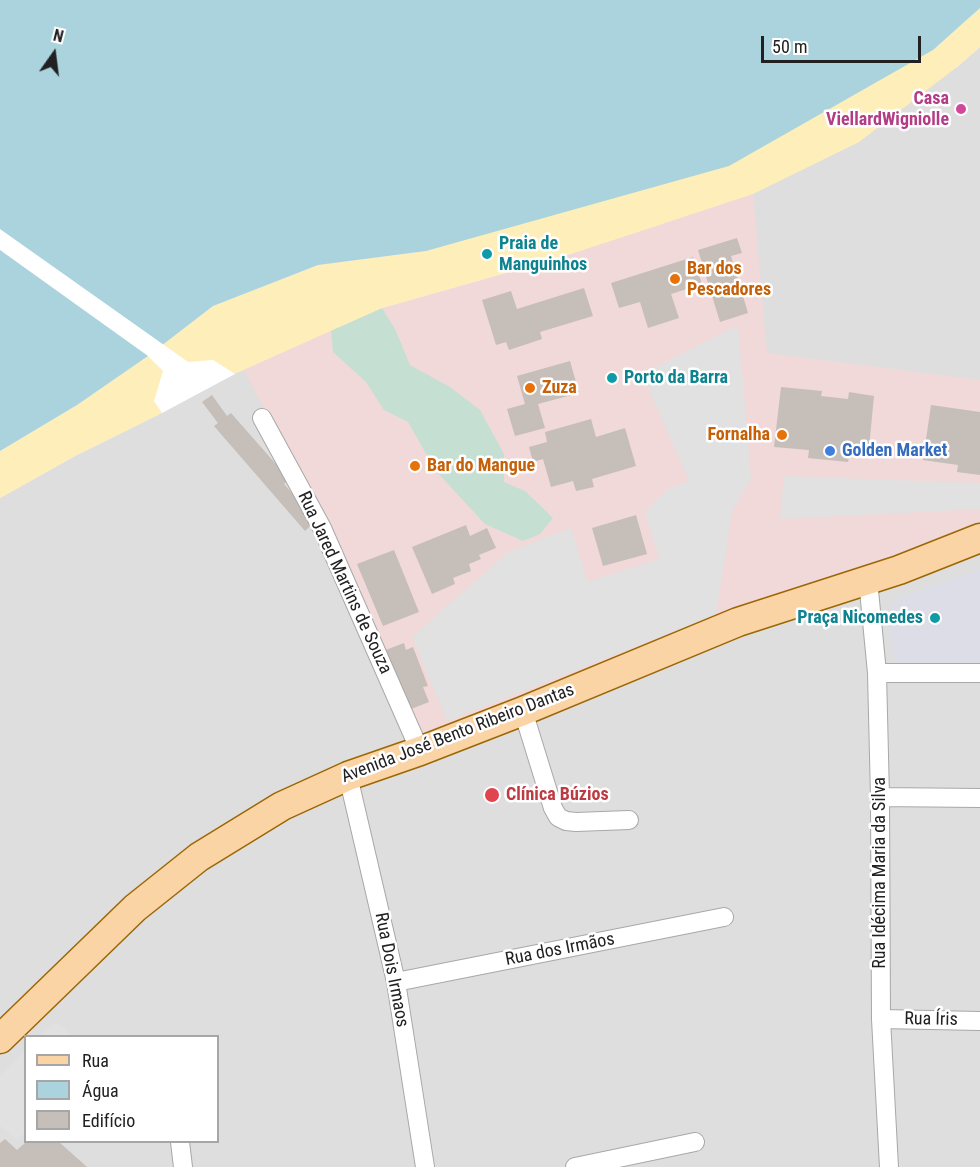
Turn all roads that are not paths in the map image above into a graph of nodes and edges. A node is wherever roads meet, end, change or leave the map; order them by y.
1 (262, 418) dead end
2 (980, 538) edge
3 (868, 580) junction
4 (877, 673) junction
5 (980, 673) edge
6 (523, 711) junction
7 (420, 751) junction
8 (348, 776) junction
9 (880, 797) junction
10 (980, 798) edge
11 (629, 820) dead end
12 (724, 916) dead end
13 (396, 982) junction
14 (881, 1019) junction
15 (980, 1021) edge
16 (0, 1039) edge
17 (695, 1142) dead end
18 (180, 1143) edge
19 (183, 1167) edge
20 (425, 1167) edge
21 (576, 1167) edge
22 (889, 1167) edge

1 - 7 street, Rua Jared Martins de Souza
2 - 3 main road, Avenida José Bento Ribeiro Dantas
3 - 4 street, Rua Idécima Maria da Silva
3 - 6 main road, Avenida José Bento Ribeiro Dantas
4 - 5 street
4 - 9 street, Rua Idécima Maria da Silva
6 - 7 main road, Avenida José Bento Ribeiro Dantas
6 - 11 street
7 - 8 main road, Avenida José Bento Ribeiro Dantas
8 - 13 street, Rua Dois Irmaos
8 - 16 main road, Avenida José Bento Ribeiro Dantas
9 - 10 street
9 - 14 street, Rua Idécima Maria da Silva
12 - 13 street, Rua dos Irmãos
13 - 20 street, Rua Dois Irmaos
14 - 15 street, Rua Íris
14 - 22 street, Rua Idécima Maria da Silva
17 - 21 street
18 - 19 street

